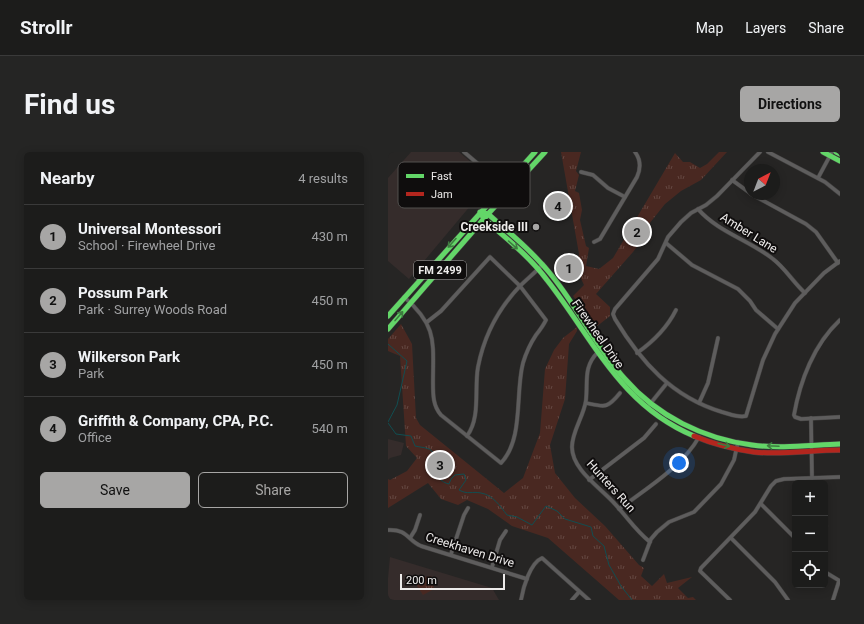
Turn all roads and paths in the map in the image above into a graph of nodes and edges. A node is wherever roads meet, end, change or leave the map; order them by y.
1 (464, 152) edge
2 (535, 152) edge
3 (545, 152) edge
4 (635, 152) edge
5 (760, 152) edge
6 (768, 152) edge
7 (823, 152) edge
8 (836, 152) edge
9 (831, 154) edge
10 (840, 154) edge
11 (840, 161) edge
12 (476, 162) edge
13 (526, 162) edge
14 (530, 168) edge
15 (581, 172) dead end
16 (818, 178) junction
17 (732, 180) junction
18 (744, 189) edge
19 (840, 194) edge
20 (625, 197) junction
21 (762, 200) edge
22 (484, 208) edge
23 (494, 208) edge
24 (698, 209) junction
25 (480, 212) junction
26 (488, 214) junction
27 (484, 220) junction
28 (594, 242) dead end
29 (666, 243) junction
30 (839, 262) edge
31 (543, 264) junction
32 (538, 269) junction
33 (520, 286) junction
34 (804, 293) junction
35 (404, 297) junction
36 (411, 303) junction
37 (676, 310) dead end
38 (388, 316) edge
39 (840, 320) edge
40 (427, 322) junction
41 (388, 329) edge
42 (778, 329) junction
43 (718, 338) dead end
44 (600, 350) junction
45 (637, 353) junction
46 (667, 383) junction
47 (620, 393) dead end
48 (699, 402) junction
49 (586, 403) junction
50 (649, 406) junction
51 (840, 417) edge
52 (811, 418) junction
53 (656, 424) dead end
54 (467, 436) junction
55 (699, 437) junction
56 (738, 442) junction
57 (840, 444) edge
58 (737, 448) junction
59 (812, 448) junction
60 (840, 450) edge
61 (840, 477) edge
62 (812, 478) junction
63 (589, 480) junction
64 (761, 504) junction
65 (468, 508) dead end
66 (620, 509) junction
67 (420, 515) dead end
68 (388, 530) edge
69 (506, 531) dead end
70 (792, 535) edge
71 (410, 538) junction
72 (730, 538) junction
73 (650, 542) junction
74 (451, 554) junction
75 (643, 560) dead end
76 (492, 567) junction
77 (828, 574) edge
78 (527, 579) junction
79 (840, 581) edge
80 (579, 592) junction
81 (521, 600) edge
82 (572, 600) edge
83 (589, 600) edge
84 (730, 600) edge
85 (788, 600) edge
86 (833, 600) edge

1 - 12 street
2 - 13 street, FM 2499
3 - 14 street, FM 2499
4 - 20 street
5 - 17 street
6 - 16 street
7 - 9 street
8 - 10 street
9 - 11 street
9 - 16 street
15 - 20 street
16 - 19 street
17 - 18 street
17 - 24 street
20 - 28 street
21 - 30 street
22 - 25 street, FM 2499
23 - 26 street, FM 2499
24 - 29 street
24 - 34 street, Amber Lane
25 - 26 street, Firewheel Drive
25 - 27 street, Firewheel Drive
25 -> 35 street, FM 2499
26 - 27 street, FM 2499
26 - 31 street, Firewheel Drive
27 -> 32 street, Firewheel Drive
27 - 36 street, FM 2499
29 - 42 street
29 - 45 street
30 - 34 street
31 - 32 street
31 - 44 street, Firewheel Drive
32 - 33 street
32 - 44 street, Firewheel Drive
33 - 40 street
33 - 54 street
33 - 54 street
34 - 42 street
35 - 36 street
35 - 38 street, FM 2499
36 - 40 street
41 -> 36 street, FM 2499
37 - 45 street
39 - 52 street
40 - 54 street
42 - 48 street
43 - 48 street
44 - 49 street, Hunters Run
44 - 50 street, Firewheel Drive
45 - 46 street
46 - 48 street
46 - 50 street
47 - 49 street
49 - 63 street, Hunters Run
50 - 55 street, Firewheel Drive
50 - 56 street, Firewheel Drive
51 - 52 street
52 - 59 street
53 - 63 street
55 -> 58 street, Firewheel Drive
55 - 66 street
56 - 58 street
59 -> 56 street, Firewheel Drive
57 - 59 street, Firewheel Drive
58 - 59 street, Firewheel Drive
58 - 73 street
59 - 60 street, Firewheel Drive
59 - 62 street
61 - 62 street
62 - 64 street
63 - 66 street, Hunters Run
64 - 70 street
64 - 72 street
65 - 74 street
66 - 73 street, Hunters Run
67 - 71 street
68 - 71 street, Creekhaven Drive
69 - 76 street
71 - 74 street, Creekhaven Drive
72 - 84 street
72 - 85 street
73 - 75 street
74 - 76 street, Creekhaven Drive
76 - 78 street, Creekhaven Drive
77 - 79 street
78 - 80 street
78 - 81 street
79 - 86 street
80 - 82 street
80 - 83 street

